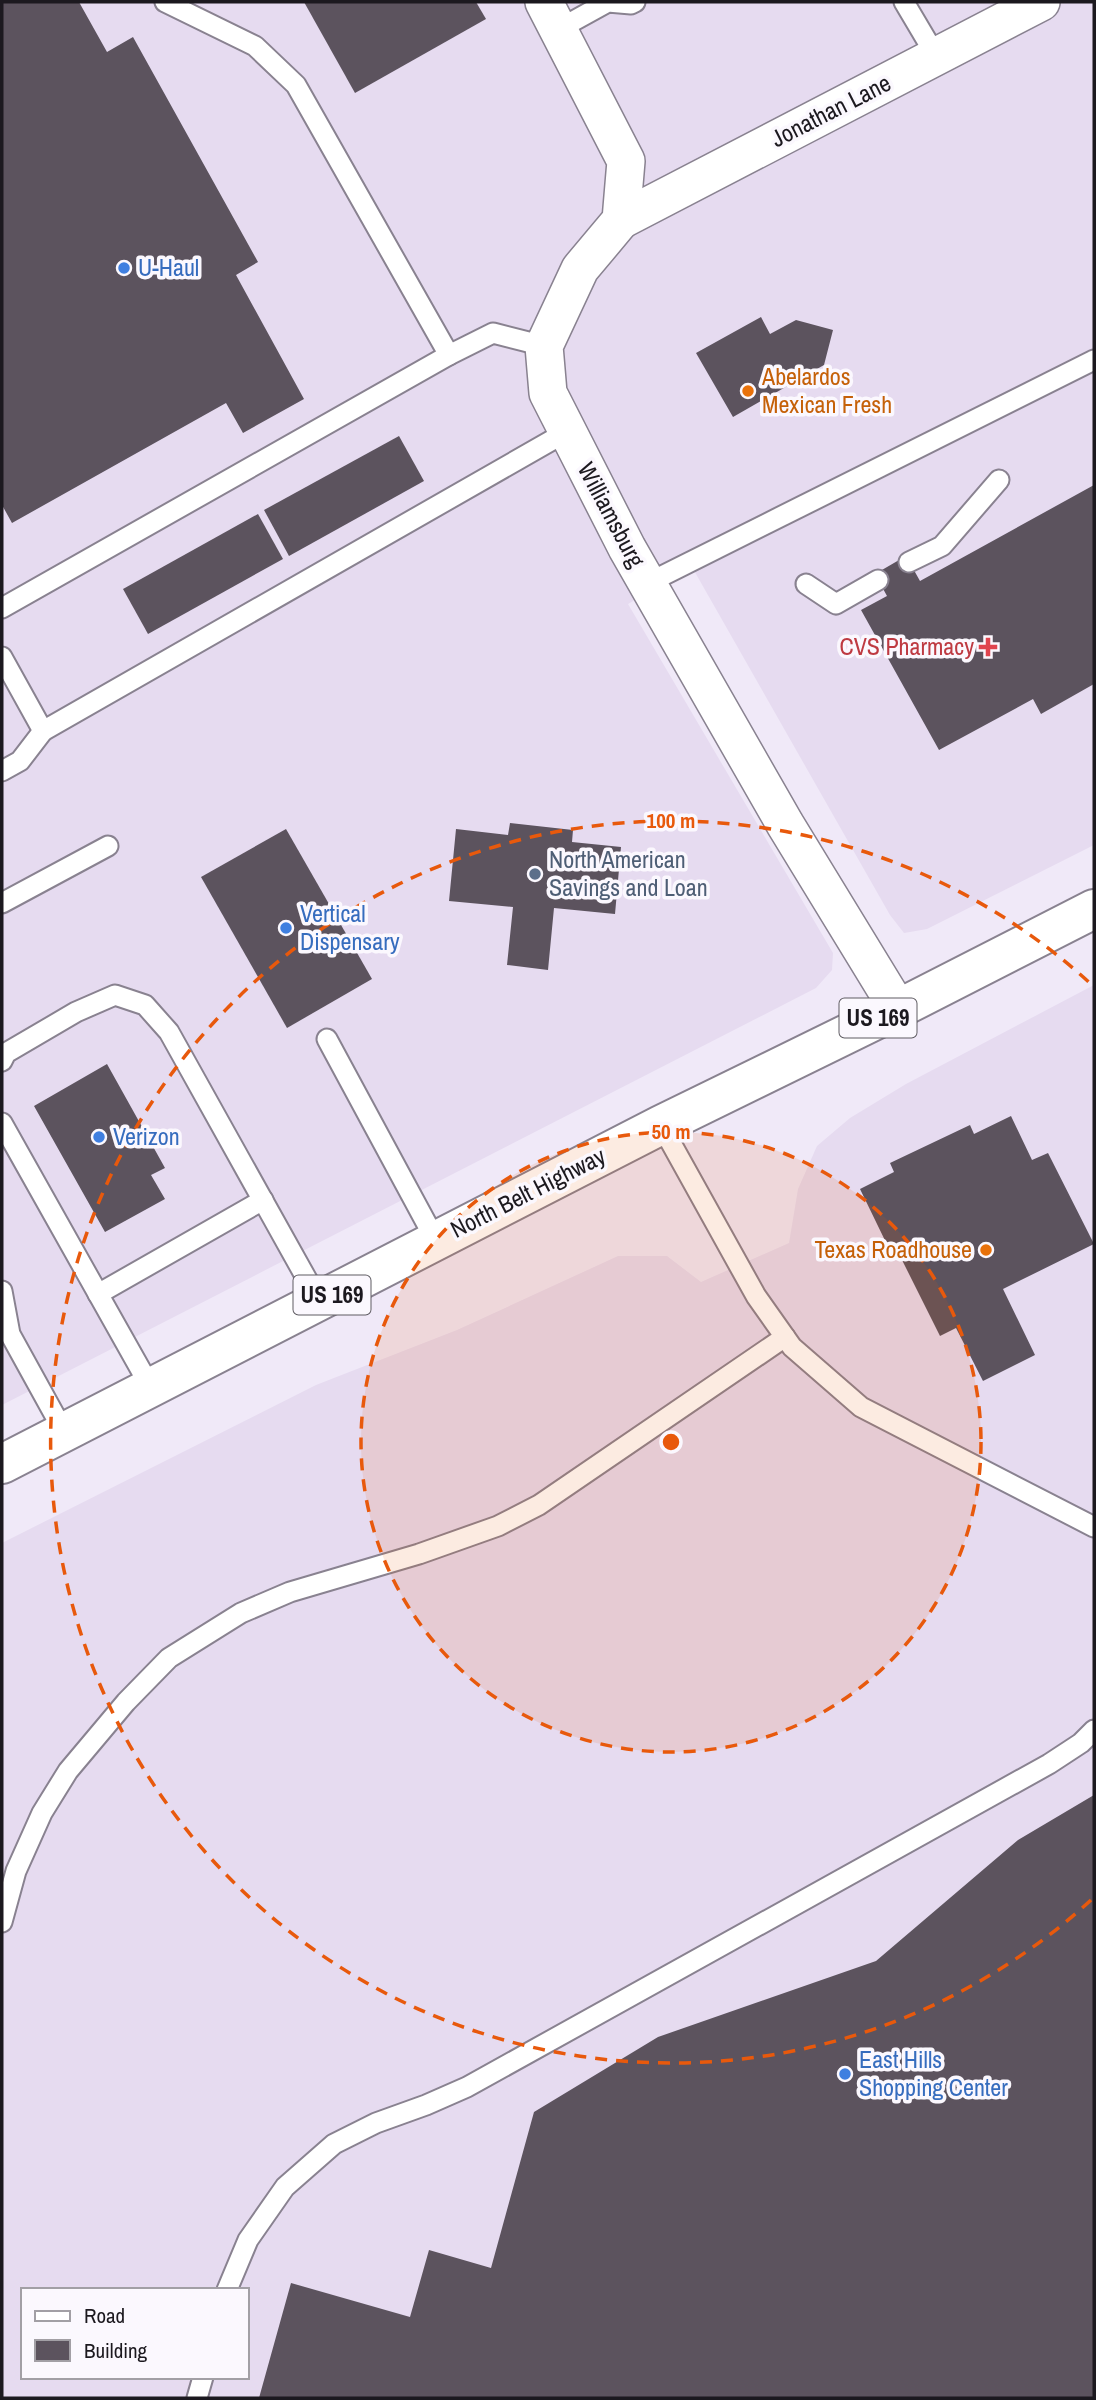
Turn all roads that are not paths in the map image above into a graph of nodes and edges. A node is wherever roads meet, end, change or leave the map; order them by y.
1 (166, 2) edge
2 (609, 2) edge
3 (635, 2) edge
4 (904, 2) edge
5 (1034, 3) edge
6 (551, 15) edge
7 (936, 56) junction
8 (621, 220) junction
9 (544, 346) junction
10 (449, 355) junction
11 (1094, 360) edge
12 (568, 431) junction
13 (999, 480) dead end
14 (909, 562) dead end
15 (878, 580) dead end
16 (648, 583) junction
17 (806, 584) dead end
18 (2, 608) edge
19 (2, 657) edge
20 (43, 732) junction
21 (2, 771) edge
22 (108, 846) dead end
23 (2, 903) edge
24 (1094, 909) edge
25 (898, 1009) junction
26 (327, 1039) dead end
27 (2, 1060) edge
28 (2, 1123) edge
29 (661, 1125) junction
30 (263, 1200) junction
31 (436, 1241) junction
32 (2, 1291) edge
33 (98, 1294) junction
34 (319, 1301) junction
35 (785, 1336) junction
36 (151, 1388) junction
37 (64, 1432) junction
38 (2, 1464) edge
39 (1094, 1527) edge
40 (1094, 1730) edge
41 (2, 1922) edge
42 (228, 2288) edge
43 (202, 2379) edge
44 (197, 2398) edge

1 - 10 lane
2 - 3 lane
2 - 6 lane
4 - 7 lane
5 - 7 street, Jonathan Lane
6 - 8 street
7 - 8 street, Jonathan Lane
8 - 9 street, Williamsburg
9 - 10 lane
9 - 12 street, Williamsburg
10 - 18 lane
11 - 16 lane
12 - 16 street, Williamsburg
12 - 20 lane
13 - 14 lane
15 - 17 lane
16 - 25 street, Williamsburg
19 - 20 lane
20 - 21 lane
22 - 23 lane
24 - 25 main road, North Belt Highway / US 169
25 - 29 main road, North Belt Highway / US 169
26 - 31 lane
27 - 30 lane
28 - 33 lane
29 - 31 main road, North Belt Highway / US 169
29 - 35 lane
30 - 33 lane
30 - 34 lane
31 - 34 main road, North Belt Highway / US 169
32 - 37 lane
33 - 36 lane
34 - 36 main road, North Belt Highway / US 169
35 - 39 lane
35 - 41 lane
36 - 37 main road, North Belt Highway / US 169
37 - 38 main road, North Belt Highway / US 169
40 - 42 lane
43 - 44 lane

